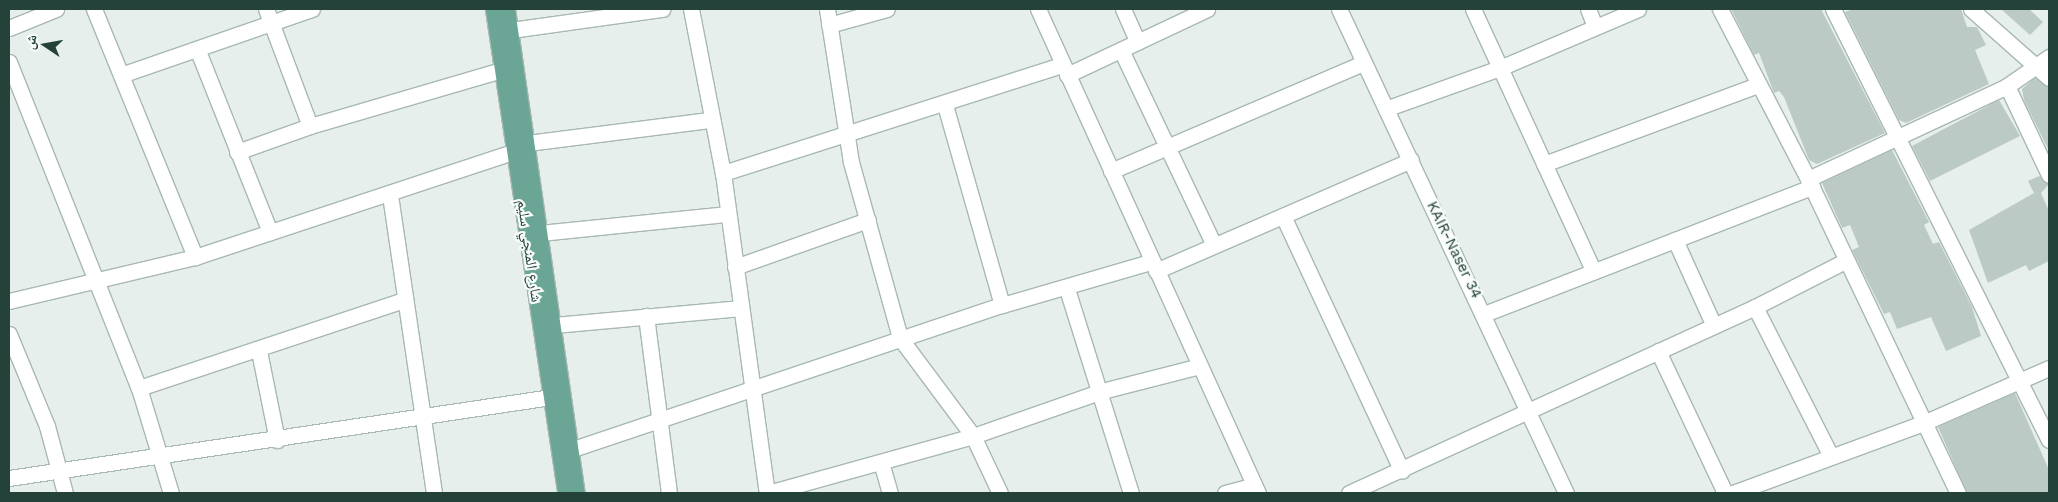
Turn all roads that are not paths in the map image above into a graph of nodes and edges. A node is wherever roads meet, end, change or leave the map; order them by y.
1 (56, 9) edge
2 (94, 9) edge
3 (266, 9) edge
4 (312, 9) edge
5 (493, 9) edge
6 (507, 9) edge
7 (663, 9) edge
8 (691, 9) edge
9 (826, 9) edge
10 (887, 9) edge
11 (1038, 9) edge
12 (1123, 9) edge
13 (1205, 9) edge
14 (1339, 9) edge
15 (1473, 9) edge
16 (1588, 9) edge
17 (1638, 9) edge
18 (1720, 9) edge
19 (1834, 9) edge
20 (1971, 9) edge
21 (272, 24) junction
22 (830, 25) junction
23 (1596, 26) junction
24 (9, 28) edge
25 (511, 30) junction
26 (1138, 42) junction
27 (1121, 50) junction
28 (198, 51) junction
29 (2049, 57) edge
30 (9, 62) edge
31 (1363, 62) junction
32 (2037, 67) junction
33 (1500, 68) junction
34 (502, 70) junction
35 (1064, 70) junction
36 (124, 74) junction
37 (2049, 78) edge
38 (1758, 85) junction
39 (2007, 86) junction
40 (945, 105) junction
41 (1388, 108) junction
42 (710, 120) junction
43 (310, 126) junction
44 (848, 136) junction
45 (1896, 141) junction
46 (1168, 145) junction
47 (521, 147) junction
48 (237, 152) junction
49 (1411, 160) junction
50 (1544, 164) junction
51 (1111, 171) junction
52 (723, 173) junction
53 (2049, 175) edge
54 (1810, 183) junction
55 (390, 195) junction
56 (728, 214) junction
57 (1283, 216) junction
58 (868, 220) junction
59 (270, 232) junction
60 (540, 233) junction
61 (1675, 240) junction
62 (1214, 245) junction
63 (195, 257) junction
64 (1845, 261) junction
65 (735, 266) junction
66 (1153, 266) junction
67 (1594, 272) junction
68 (96, 281) junction
69 (1067, 289) junction
70 (404, 300) junction
71 (9, 301) edge
72 (1002, 305) junction
73 (1755, 307) junction
74 (741, 308) junction
75 (1484, 314) junction
76 (646, 316) junction
77 (554, 325) junction
78 (1714, 326) junction
79 (9, 334) edge
80 (900, 338) junction
81 (258, 351) junction
82 (1658, 351) junction
83 (1200, 366) junction
84 (2049, 368) edge
85 (2019, 381) junction
86 (139, 388) junction
87 (750, 388) junction
88 (1102, 391) junction
89 (551, 397) junction
90 (1528, 411) junction
91 (421, 418) junction
92 (660, 418) junction
93 (1923, 423) junction
94 (973, 436) junction
95 (277, 440) junction
96 (2049, 440) edge
97 (570, 450) junction
98 (1831, 456) junction
99 (164, 457) junction
100 (881, 462) junction
101 (61, 470) junction
102 (1402, 471) junction
103 (9, 478) edge
104 (1256, 489) edge
105 (66, 493) edge
106 (171, 493) edge
107 (434, 493) edge
108 (565, 493) edge
109 (577, 493) edge
110 (669, 493) edge
111 (768, 493) edge
112 (890, 493) edge
113 (1000, 493) edge
114 (1131, 493) edge
115 (1225, 493) edge
116 (1348, 493) edge
117 (1566, 493) edge
118 (1726, 493) edge
119 (1732, 493) edge
120 (1958, 493) edge

1 - 24 street
2 - 36 street
3 - 21 street
4 - 21 street
5 - 34 main road, شارع المنجي سليم
6 - 25 main road, شارع المنجي سليم
7 - 25 street
8 - 42 street
9 - 22 street
10 - 22 street
11 - 35 street
12 - 26 street
13 - 26 street
14 - 31 street, KAIR-Naser 34
15 - 33 street
16 - 23 street
17 - 23 street
18 - 38 street
19 - 45 street
20 - 32 street
21 - 28 street
21 - 43 street
22 - 44 street
23 - 33 street
25 - 47 main road, شارع المنجي سليم
26 - 27 street
27 - 35 street
27 - 46 street
28 - 36 street
28 - 48 street
29 - 32 street
30 - 68 street
31 - 41 street, KAIR-Naser 34
31 - 46 street
32 - 37 street
32 - 39 street
33 - 41 street
33 - 50 street
34 - 43 street
34 - 47 main road, شارع المنجي سليم
35 - 40 street
35 - 51 street
36 - 63 street
38 - 50 street
38 - 54 street
39 - 45 street
39 - 53 street
40 - 44 street
40 - 72 street
41 - 49 street, KAIR-Naser 34
42 - 47 street
42 - 52 street
43 - 48 street
44 - 52 street
44 - 58 street
45 - 54 street
45 - 85 street
46 - 51 street
46 - 62 street
47 - 55 street
47 - 60 main road, شارع المنجي سليم
47 - 89 main road, شارع المنجي سليم
48 - 59 street
49 - 57 street
49 - 75 street, KAIR-Naser 34
50 - 67 street
51 - 66 street
52 - 56 street
54 - 61 street
54 - 64 street
55 - 59 street
55 - 70 street
56 - 60 street
56 - 65 street
57 - 62 street
57 - 102 street
58 - 65 street
58 - 80 street
59 - 63 street
60 - 77 main road, شارع المنجي سليم
61 - 67 street
61 - 78 street
62 - 66 street
63 - 68 street
64 - 73 street
64 - 93 street
65 - 74 street
66 - 69 street
66 - 83 street
67 - 75 street
68 - 71 street
68 - 86 street
69 - 72 street
69 - 88 street
70 - 81 street
70 - 91 street
72 - 80 street
73 - 78 street
73 - 98 street
74 - 76 street
74 - 87 street
75 - 90 street, KAIR-Naser 34
76 - 77 street
76 - 92 street
77 - 97 main road, شارع المنجي سليم
78 - 82 street
79 - 101 street
80 - 87 street
80 - 94 street
81 - 86 street
81 - 95 street
82 - 90 street
82 - 118 street
83 - 88 street
83 - 104 street
84 - 85 street
85 - 93 street
85 - 96 street
86 - 99 street
87 - 92 street
87 - 111 street
88 - 94 street
88 - 114 street
89 - 91 street
89 - 108 main road, شارع المنجي سليم
90 - 102 street
90 - 117 street, KAIR-Naser 34
91 - 95 street
91 - 107 street
92 - 97 street
92 - 110 street
93 - 98 street
93 - 120 street
94 - 100 street
94 - 113 street
95 - 99 street
97 - 109 main road, شارع المنجي سليم
98 - 119 street
99 - 101 street
99 - 106 street
100 - 111 street
100 - 112 street
101 - 103 street
101 - 105 street
102 - 116 street
104 - 115 street

